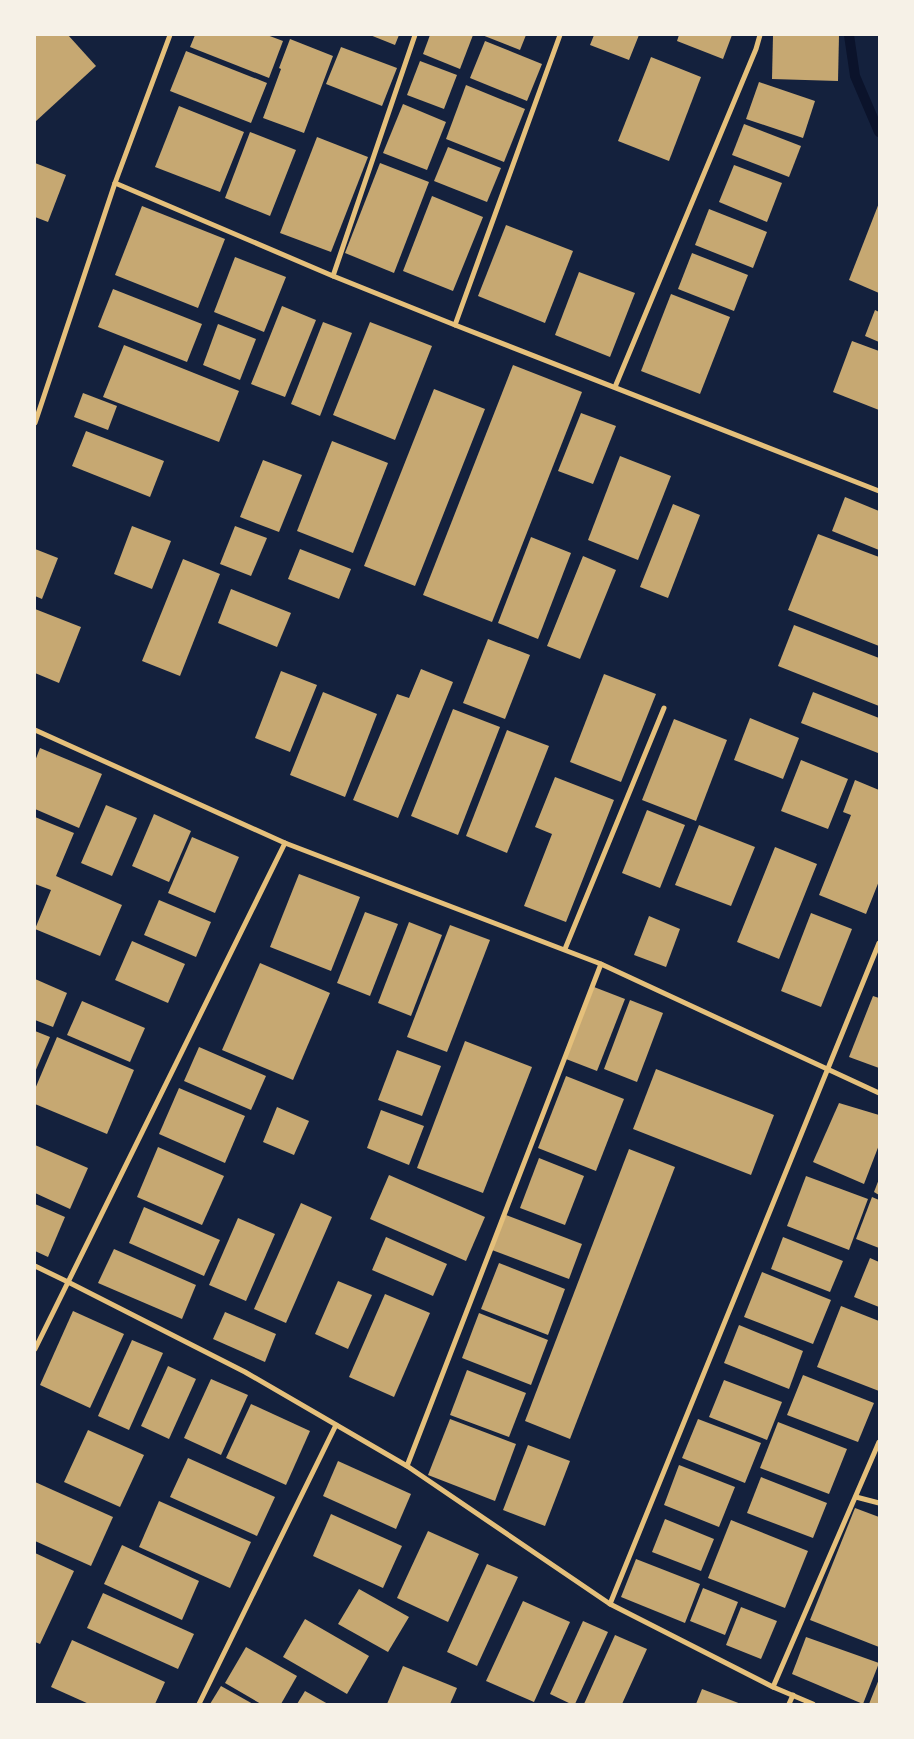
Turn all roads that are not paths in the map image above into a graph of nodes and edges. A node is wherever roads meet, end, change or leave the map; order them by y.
1 (170, 35) edge
2 (414, 35) edge
3 (560, 35) edge
4 (760, 35) edge
5 (115, 183) junction
6 (333, 276) junction
7 (456, 325) junction
8 (615, 387) junction
9 (35, 423) edge
10 (879, 491) edge
11 (664, 708) dead end
12 (35, 730) edge
13 (285, 843) junction
14 (879, 943) edge
15 (565, 949) junction
16 (601, 964) junction
17 (828, 1068) junction
18 (879, 1093) edge
19 (35, 1266) edge
20 (68, 1282) junction
21 (35, 1349) edge
22 (336, 1424) junction
23 (879, 1442) edge
24 (407, 1466) junction
25 (856, 1497) junction
26 (879, 1503) edge
27 (610, 1604) junction
28 (773, 1687) junction
29 (793, 1695) junction
30 (199, 1704) edge
31 (789, 1704) edge
32 (813, 1704) edge

1 - 5 street
2 - 6 street
3 - 7 street
4 - 8 street
5 - 6 street
5 - 9 street
6 - 7 street
7 - 8 street
8 - 10 street
11 - 15 street
12 - 13 street
13 - 15 street
13 - 20 street
14 - 17 street
15 - 16 street
16 - 17 street
16 - 24 street
17 - 18 street
17 - 27 street
19 - 20 street
20 - 21 street
20 - 22 street
22 - 24 street
22 - 30 street
23 - 25 street
24 - 27 street
25 - 26 street
25 - 28 street
27 - 28 street
28 - 29 street
29 - 31 street
29 - 32 street

